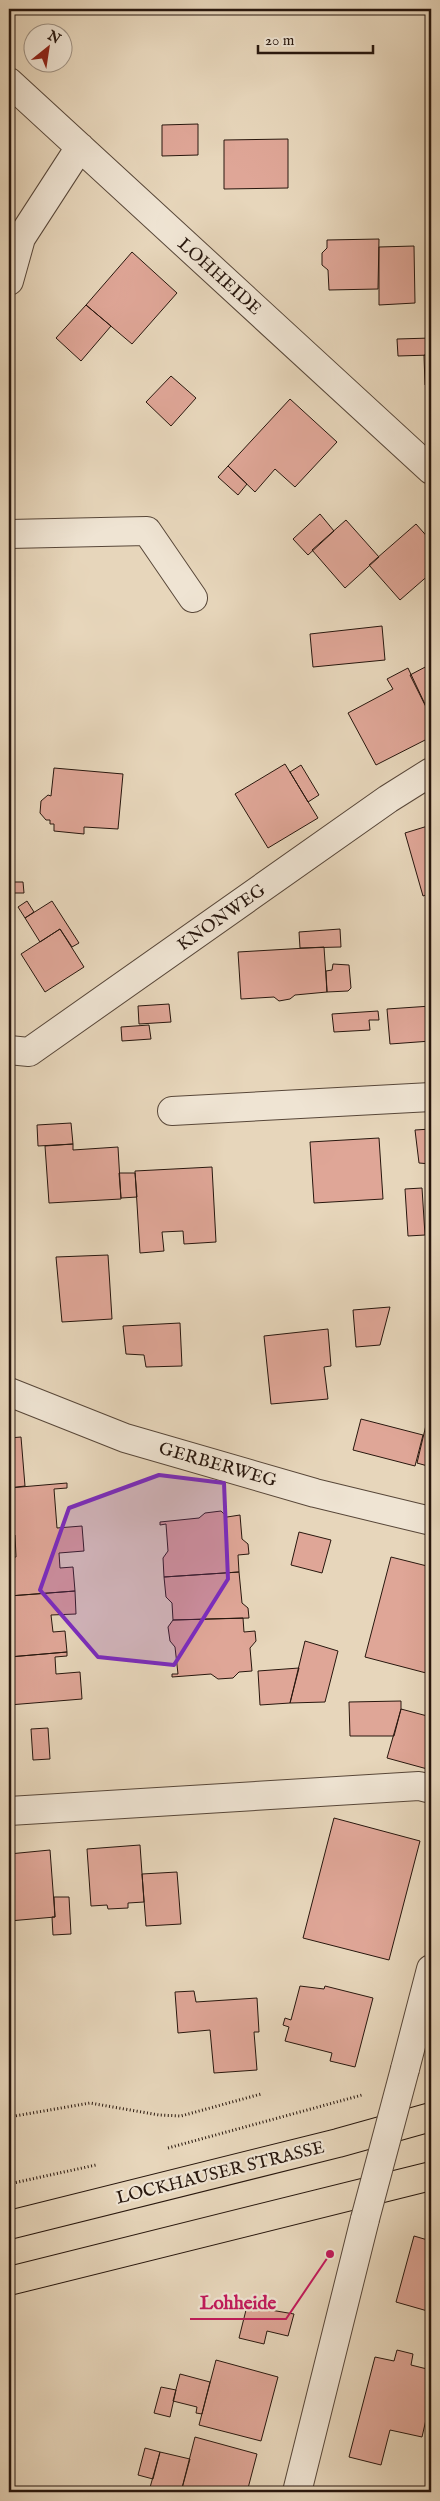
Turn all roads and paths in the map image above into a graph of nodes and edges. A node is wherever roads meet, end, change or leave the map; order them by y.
1 (9, 82) edge
2 (80, 147) junction
3 (9, 281) edge
4 (431, 470) edge
5 (9, 534) edge
6 (193, 598) dead end
7 (431, 772) edge
8 (9, 1050) edge
9 (431, 1097) edge
10 (172, 1112) dead end
11 (9, 1392) edge
12 (431, 1522) edge
13 (431, 1789) edge
14 (9, 1812) edge
15 (431, 1968) edge
16 (260, 2094) dead end
17 (366, 2094) dead end
18 (9, 2117) edge
19 (431, 2117) edge
20 (160, 2150) dead end
21 (104, 2164) dead end
22 (431, 2176) edge
23 (9, 2184) edge
24 (9, 2225) edge
25 (9, 2281) edge
26 (297, 2492) edge

1 - 2 street, LOHHEIDE
2 - 3 street
2 - 4 street, LOHHEIDE
5 - 6 street
7 - 8 street, KNONWEG
9 - 10 street
11 - 12 street, GERBERWEG
13 - 14 street
15 - 26 street, bridge
16 - 18 path
17 - 20 path
19 - 24 main road, LOCKHAUSER STRASSE
21 - 23 path
22 - 25 main road

